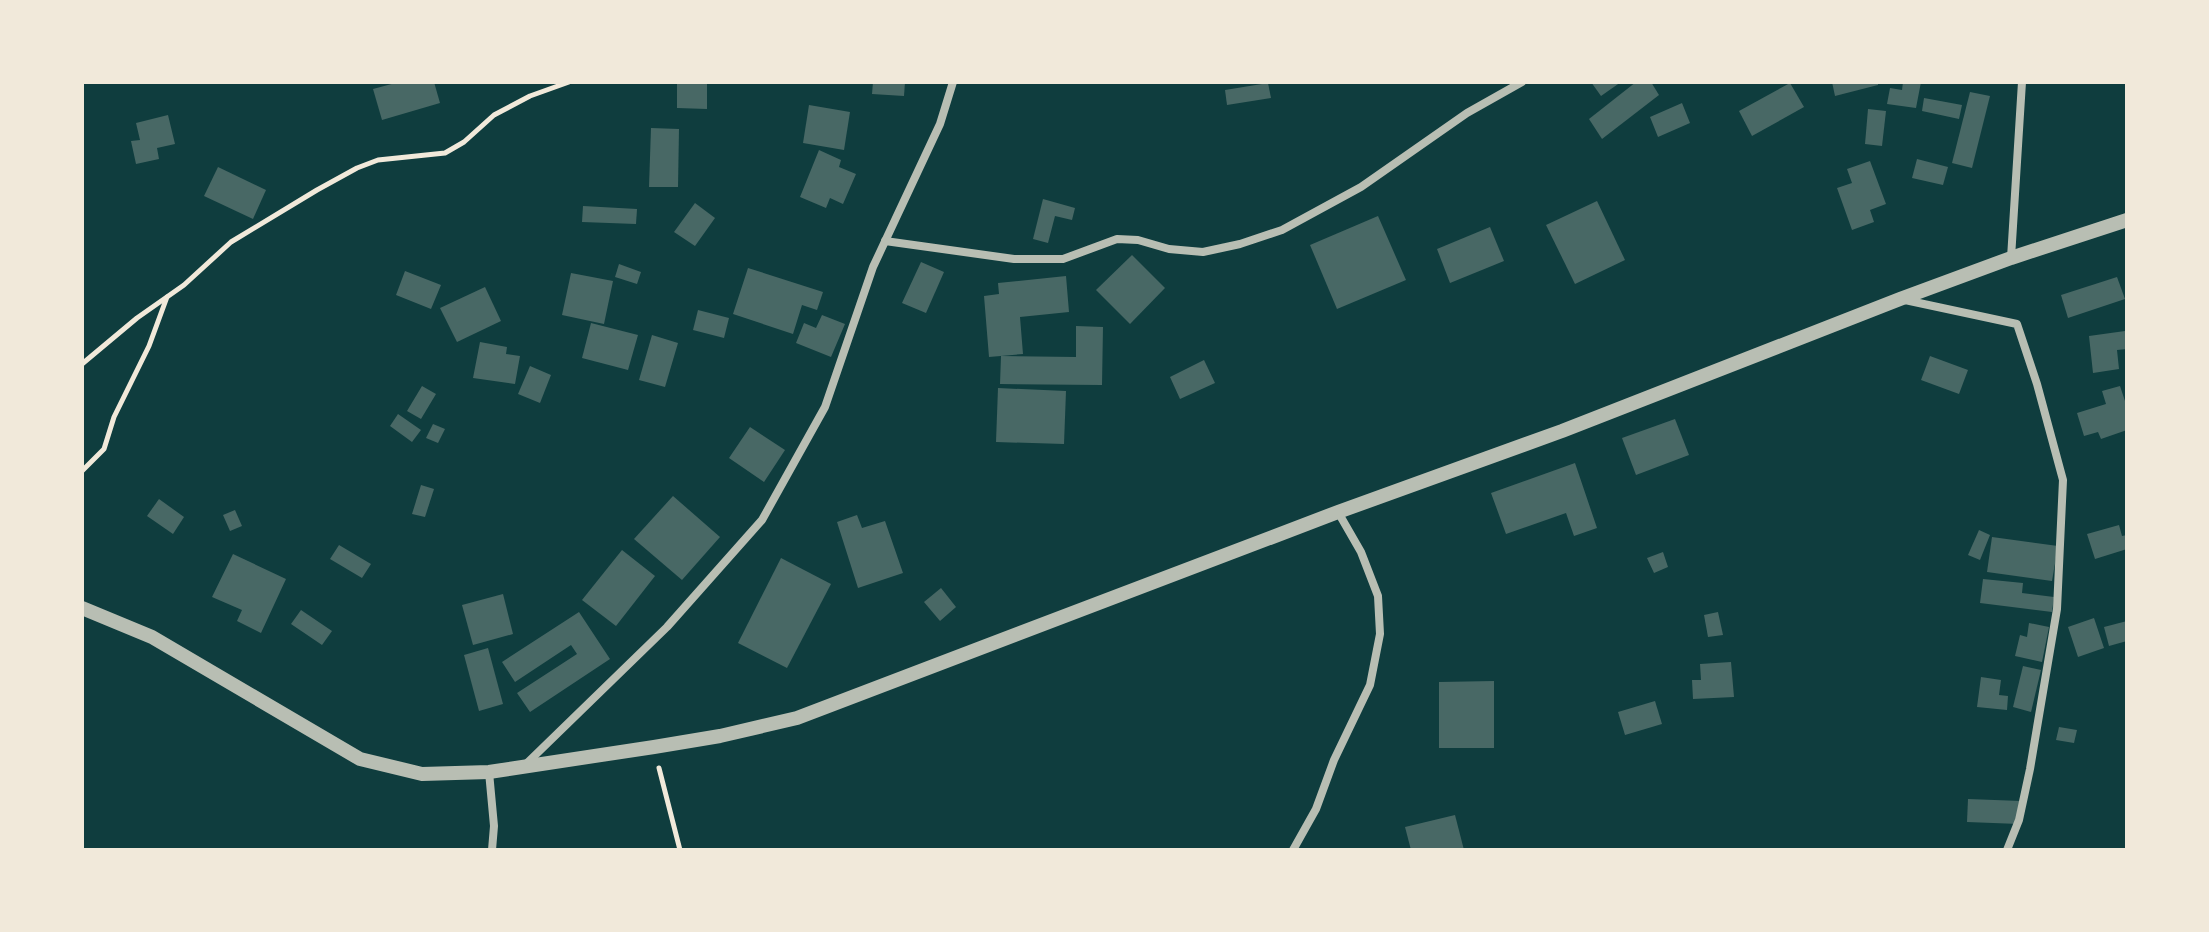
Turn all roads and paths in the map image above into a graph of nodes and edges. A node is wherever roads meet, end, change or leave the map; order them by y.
1 (569, 82) edge
2 (953, 82) edge
3 (1522, 82) edge
4 (2022, 82) edge
5 (2127, 220) edge
6 (885, 241) junction
7 (2011, 258) junction
8 (167, 297) junction
9 (1900, 299) junction
10 (82, 364) edge
11 (82, 471) edge
12 (1338, 512) junction
13 (82, 608) edge
14 (654, 747) junction
15 (524, 766) junction
16 (489, 772) junction
17 (492, 850) edge
18 (680, 850) edge
19 (1293, 850) edge
20 (2007, 850) edge

1 - 8 path
2 - 6 street
3 - 6 street
4 - 7 street
5 - 7 street
6 - 15 street
7 - 9 street
8 - 10 path
8 - 11 path
9 - 12 street
9 - 20 street
12 - 14 street
12 - 19 street
13 - 16 street
14 - 15 street
14 - 18 path
15 - 16 street
16 - 17 street

